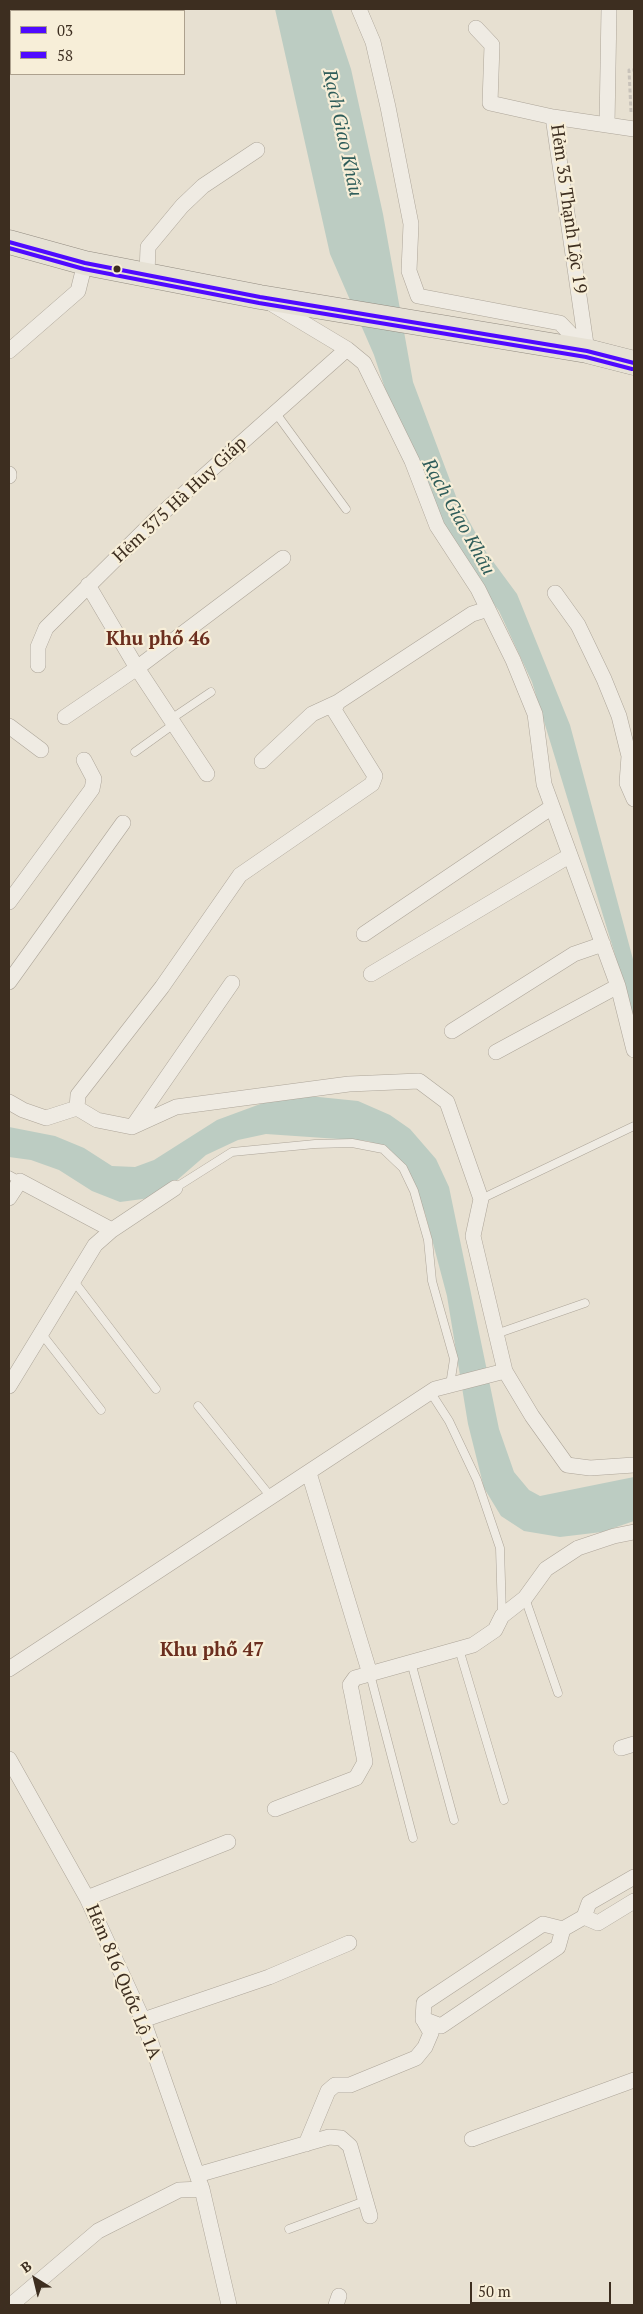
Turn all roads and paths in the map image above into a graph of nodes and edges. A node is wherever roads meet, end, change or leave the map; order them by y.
1 (358, 9) edge
2 (610, 9) edge
3 (476, 28) dead end
4 (634, 70) edge
5 (553, 116) junction
6 (607, 124) junction
7 (633, 128) edge
8 (257, 150) dead end
9 (9, 242) edge
10 (85, 263) junction
11 (147, 274) junction
12 (260, 297) junction
13 (346, 349) junction
14 (9, 351) edge
15 (588, 351) junction
16 (634, 363) edge
17 (276, 412) junction
18 (346, 508) dead end
19 (283, 558) dead end
20 (88, 586) junction
21 (555, 593) dead end
22 (488, 609) junction
23 (38, 665) dead end
24 (137, 668) junction
25 (210, 692) dead end
26 (338, 702) junction
27 (65, 717) dead end
28 (173, 722) junction
29 (9, 726) edge
30 (41, 750) dead end
31 (135, 752) dead end
32 (84, 760) dead end
33 (262, 761) dead end
34 (207, 774) dead end
35 (634, 799) edge
36 (552, 807) junction
37 (123, 823) dead end
38 (569, 856) junction
39 (9, 902) edge
40 (364, 934) dead end
41 (603, 944) junction
42 (371, 974) dead end
43 (9, 982) edge
44 (232, 983) dead end
45 (618, 986) junction
46 (452, 1031) dead end
47 (634, 1050) edge
48 (496, 1052) dead end
49 (9, 1102) edge
50 (77, 1108) junction
51 (634, 1126) edge
52 (132, 1128) junction
53 (14, 1178) edge
54 (176, 1188) joint
55 (9, 1198) edge
56 (481, 1199) junction
57 (112, 1230) junction
58 (73, 1280) junction
59 (585, 1303) dead end
60 (41, 1333) junction
61 (496, 1334) junction
62 (502, 1371) junction
63 (450, 1385) junction
64 (9, 1386) edge
65 (156, 1389) dead end
66 (431, 1392) junction
67 (198, 1406) dead end
68 (101, 1410) dead end
69 (634, 1465) edge
70 (309, 1473) junction
71 (271, 1497) junction
72 (634, 1532) edge
73 (525, 1598) junction
74 (502, 1616) junction
75 (459, 1649) junction
76 (411, 1662) junction
77 (9, 1670) edge
78 (370, 1674) junction
79 (558, 1693) dead end
80 (9, 1759) edge
81 (504, 1800) dead end
82 (275, 1809) dead end
83 (454, 1820) dead end
84 (413, 1838) dead end
85 (228, 1842) dead end
86 (634, 1876) edge
87 (87, 1898) junction
88 (634, 1902) edge
89 (584, 1917) junction
90 (563, 1929) junction
91 (349, 1943) dead end
92 (423, 2019) junction
93 (143, 2020) junction
94 (634, 2080) edge
95 (472, 2138) dead end
96 (306, 2144) junction
97 (200, 2182) junction
98 (368, 2209) joint
99 (289, 2229) dead end
100 (11, 2305) edge
101 (229, 2305) edge

1 - 15 street
2 - 6 street
3 - 5 street
4 - 7 path
5 - 6 street, Hẻm 35 Thạnh Lộc 19
5 - 15 street, Hẻm 35 Thạnh Lộc 19
6 - 7 street, Hẻm 35 Thạnh Lộc 19
8 - 11 street
9 - 10 main road
10 - 11 main road
10 - 14 street
11 - 12 main road
12 - 13 street
12 - 15 main road
13 - 17 street, Hẻm 375 Hà Huy Giáp
13 - 22 street
15 - 16 main road
17 - 18 lane
17 - 20 street, Hẻm 375 Hà Huy Giáp
19 - 24 street
20 - 23 street, Hẻm 375 Hà Huy Giáp
20 - 24 street
21 - 35 street
22 - 26 street
22 - 36 street
24 - 27 street
24 - 28 street
25 - 28 lane
26 - 33 street
26 - 50 street
28 - 31 lane
28 - 34 street
29 - 30 street
32 - 39 street
36 - 38 street
36 - 40 street
37 - 43 street
38 - 41 street
38 - 42 street
41 - 45 street
41 - 46 street
44 - 52 street
45 - 47 street
45 - 48 street
49 - 50 street
50 - 52 street
51 - 56 lane
52 - 56 street
53 - 55 street
53 - 57 street
54 - 57 street
54 - 63 lane
56 - 61 street
57 - 58 street
58 - 60 street
58 - 65 lane
59 - 61 lane
60 - 64 street
60 - 68 lane
61 - 62 street
62 - 63 street
62 - 69 street
63 - 66 street
66 - 70 street
66 - 74 lane
67 - 71 lane
70 - 71 street
70 - 78 street
71 - 77 street
72 - 73 street
73 - 74 street
73 - 79 lane
74 - 75 street
75 - 76 street
75 - 81 lane
76 - 78 street
76 - 83 lane
78 - 82 street
78 - 84 lane
80 - 87 street, Hẻm 816 Quốc Lộ 1A
85 - 87 street
86 - 89 street
87 - 93 street, Hẻm 816 Quốc Lộ 1A
88 - 89 street
89 - 90 street
90 - 92 street
90 - 92 street
91 - 93 street
92 - 96 street
93 - 97 street, Hẻm 816 Quốc Lộ 1A
94 - 95 street
96 - 97 street
96 - 98 street
97 - 100 street
97 - 101 street, Hẻm 816 Quốc Lộ 1A
98 - 99 lane

